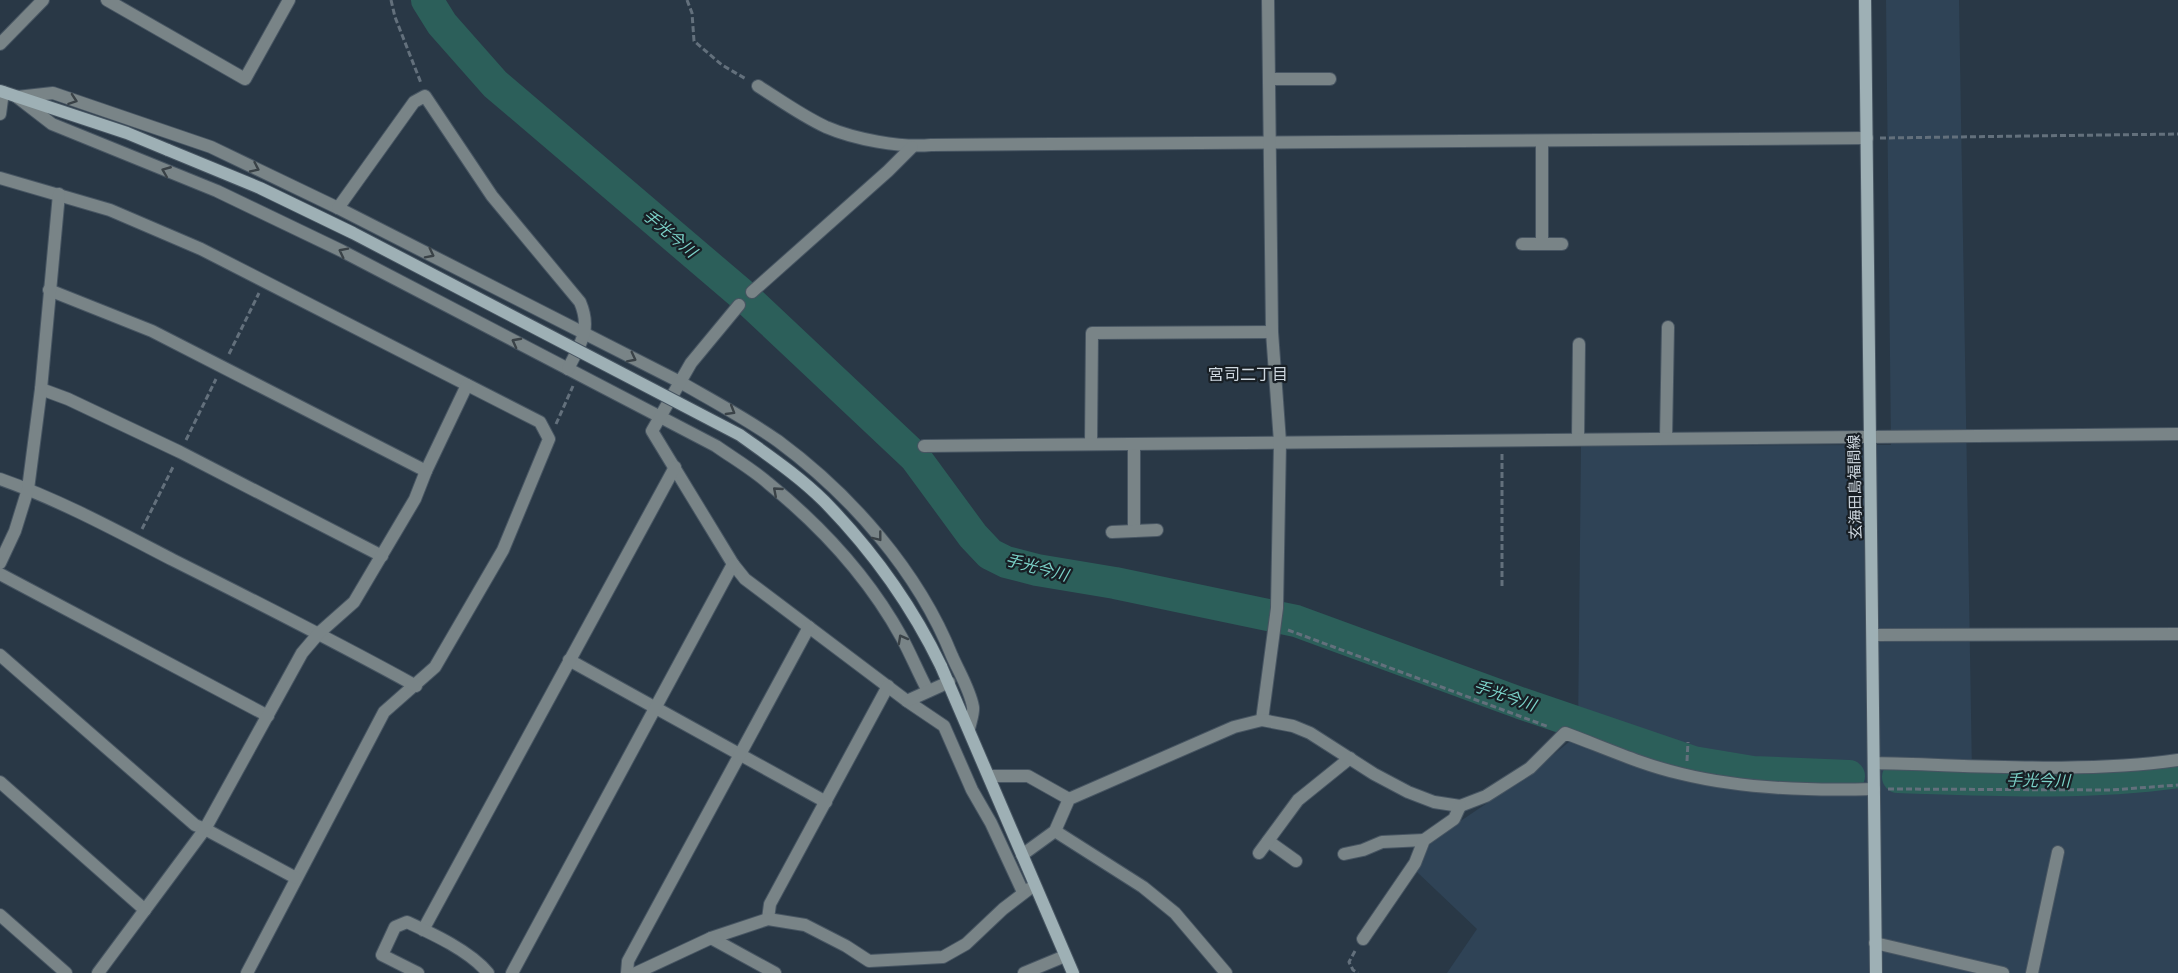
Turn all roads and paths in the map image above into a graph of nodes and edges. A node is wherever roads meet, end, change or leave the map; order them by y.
1 (43, 0) edge
2 (107, 0) edge
3 (289, 0) edge
4 (391, 0) edge
5 (687, 0) edge
6 (1268, 0) edge
7 (1865, 0) edge
8 (0, 44) edge
9 (1269, 79) junction
10 (1330, 79) dead end
11 (758, 86) joint
12 (1, 92) edge
13 (425, 96) junction
14 (16, 97) junction
15 (0, 114) edge
16 (2178, 134) edge
17 (1867, 138) junction
18 (1542, 141) junction
19 (1271, 142) junction
20 (912, 147) junction
21 (0, 178) edge
22 (59, 194) junction
23 (338, 208) junction
24 (1522, 244) dead end
25 (1542, 244) junction
26 (1562, 244) dead end
27 (265, 281) junction
28 (49, 290) junction
29 (752, 292) dead end
30 (739, 305) dead end
31 (1668, 327) dead end
32 (1272, 332) junction
33 (585, 333) junction
34 (1580, 344) dead end
35 (222, 367) junction
36 (573, 372) junction
37 (680, 382) junction
38 (467, 385) junction
39 (41, 389) junction
40 (661, 417) junction
41 (2178, 434) edge
42 (1869, 437) junction
43 (1666, 438) junction
44 (549, 439) junction
45 (1578, 439) junction
46 (1502, 440) junction
47 (1280, 442) junction
48 (1091, 444) junction
49 (1134, 445) junction
50 (924, 446) dead end
51 (180, 452) junction
52 (675, 467) junction
53 (426, 471) junction
54 (0, 479) edge
55 (28, 489) junction
56 (1157, 530) dead end
57 (1112, 531) dead end
58 (1134, 531) junction
59 (136, 541) junction
60 (382, 556) junction
61 (0, 563) edge
62 (733, 564) junction
63 (0, 573) edge
64 (1502, 587) dead end
65 (1273, 624) junction
66 (809, 627) junction
67 (320, 633) junction
68 (2178, 634) edge
69 (1873, 635) junction
70 (0, 655) edge
71 (569, 660) junction
72 (949, 682) junction
73 (416, 686) junction
74 (888, 686) junction
75 (928, 691) junction
76 (907, 701) junction
77 (655, 707) junction
78 (268, 716) junction
79 (1262, 720) junction
80 (969, 729) junction
81 (1565, 733) junction
82 (1688, 742) dead end
83 (740, 754) junction
84 (1350, 758) junction
85 (2178, 760) edge
86 (1874, 763) junction
87 (1685, 768) dead end
88 (989, 776) junction
89 (0, 782) edge
90 (2178, 785) edge
91 (1874, 789) junction
92 (1070, 799) junction
93 (826, 802) junction
94 (1460, 806) junction
95 (205, 829) junction
96 (1055, 831) junction
97 (1424, 840) junction
98 (1268, 841) junction
99 (2058, 852) dead end
100 (1259, 853) dead end
101 (1344, 854) dead end
102 (1022, 855) junction
103 (1296, 861) dead end
104 (296, 878) junction
105 (1035, 886) junction
106 (1023, 892) junction
107 (145, 910) junction
108 (1, 918) edge
109 (768, 920) junction
110 (423, 930) junction
111 (711, 938) junction
112 (1363, 939) joint
113 (1875, 943) junction
114 (1065, 956) junction
115 (869, 961) junction
116 (66, 973) edge
117 (98, 973) edge
118 (247, 973) edge
119 (418, 973) edge
120 (488, 973) edge
121 (512, 973) edge
122 (627, 973) edge
123 (636, 973) edge
124 (776, 973) edge
125 (861, 973) edge
126 (1024, 973) edge
127 (1073, 973) edge
128 (1226, 973) edge
129 (1358, 973) edge
130 (1876, 973) edge
131 (2003, 973) edge
132 (2032, 973) edge

1 - 8 street
2 - 3 street
4 - 13 path
5 - 11 path
6 - 9 street
7 - 17 street, 玄海田島福間線
9 - 10 street
9 - 19 street
11 - 20 street
12 - 14 street
12 - 15 street
13 - 23 street
13 - 33 street
14 -> 23 street
36 -> 14 street
14 - 72 street, bridge
16 - 17 path
17 - 18 street
17 - 42 street, 玄海田島福間線
18 - 19 street
18 - 25 street
19 - 20 street
19 - 32 street
20 - 29 street
21 - 22 street
22 - 27 street
22 - 28 street
23 -> 33 street
24 - 25 street
25 - 26 street
27 - 35 path
27 - 38 street
28 - 35 street
28 - 39 street
30 - 37 street
31 - 43 street
32 - 47 street
32 - 48 street
33 - 36 street
33 -> 37 street
34 - 45 street
35 - 51 path
35 - 53 street
36 - 40 street
36 - 44 path
37 - 40 street
37 -> 80 street
38 - 44 street
38 - 53 street
39 - 51 street
39 - 55 street
40 - 52 street
75 -> 40 street
41 - 42 street
42 - 43 street
42 - 69 street, 玄海田島福間線
43 - 45 street
44 - 73 street
45 - 46 street
46 - 47 street
46 - 64 path
47 - 49 street
47 - 65 street
48 - 49 street
48 - 50 street
49 - 58 street
51 - 59 path
51 - 60 street
52 - 62 street
52 - 71 street
53 - 60 street
54 - 55 street
55 - 59 street
55 - 61 street
56 - 58 street
57 - 58 street
59 - 67 street
60 - 67 street
62 - 66 street
62 - 77 street
63 - 78 street
65 - 79 street
65 - 81 path
66 - 74 street
66 - 83 street
67 - 73 street
67 - 78 street
68 - 69 street
69 - 86 street, 玄海田島福間線
70 - 95 street
71 - 77 street
71 - 110 street
72 - 75 street
72 - 80 street
73 - 104 street
74 - 76 street
74 - 93 street
75 - 76 street
76 - 106 street
77 - 83 street
77 - 121 street
78 - 95 street
79 - 84 street
79 - 92 street
80 - 88 street
81 - 91 street
81 - 94 street
82 - 87 path
83 - 93 street
83 - 122 street
84 - 94 street
84 - 98 street
85 - 86 street
86 - 91 street, 玄海田島福間線
88 - 92 street
88 - 102 street
89 - 107 street
90 - 91 path
91 - 113 street, 玄海田島福間線
92 - 96 street
93 - 109 street
94 - 97 street
95 - 104 street
95 - 107 street
96 - 102 street
96 - 128 street
97 - 101 street
97 - 112 street
98 - 100 street
98 - 103 street
99 - 132 street
102 - 105 street
104 - 118 street
105 - 106 street
105 - 114 street
106 - 115 street
107 - 117 street
108 - 116 street
109 - 111 street
109 - 115 street
110 - 119 street
110 - 120 street
111 - 123 street
111 - 124 street
112 - 129 path
113 - 130 street, 玄海田島福間線
113 - 131 street
114 - 126 street
114 - 127 street
115 - 125 street

